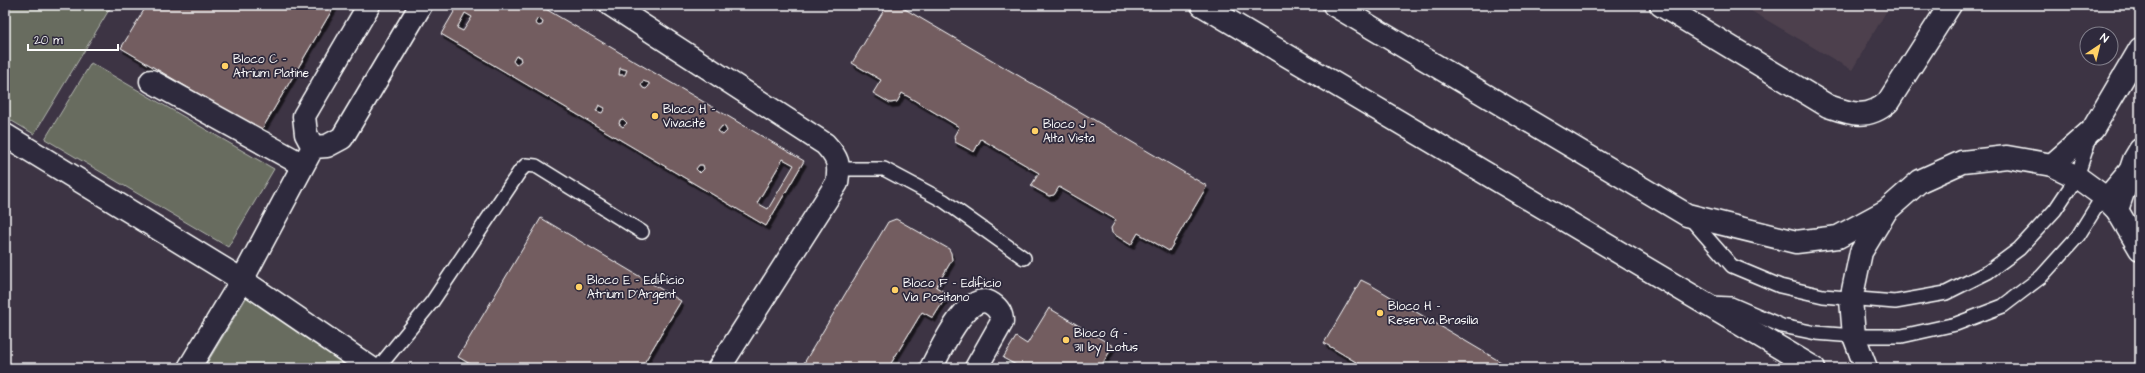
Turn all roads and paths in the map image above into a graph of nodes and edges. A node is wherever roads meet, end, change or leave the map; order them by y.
1 (369, 5) edge
2 (421, 5) edge
3 (611, 5) edge
4 (1202, 5) edge
5 (1334, 5) edge
6 (1661, 5) edge
7 (1950, 5) edge
8 (2140, 49) edge
9 (151, 81) dead end
10 (2093, 128) junction
11 (5, 135) edge
12 (2137, 155) edge
13 (308, 156) junction
14 (2052, 165) junction
15 (839, 169) junction
16 (2077, 177) junction
17 (2110, 203) junction
18 (1886, 211) junction
19 (1687, 215) junction
20 (642, 232) dead end
21 (2140, 249) edge
22 (1024, 258) dead end
23 (242, 280) junction
24 (1851, 300) junction
25 (1700, 302) junction
26 (1854, 336) junction
27 (189, 368) edge
28 (372, 368) edge
29 (378, 368) edge
30 (719, 368) edge
31 (931, 368) edge
32 (976, 368) edge
33 (1814, 368) edge
34 (1866, 368) edge

1 - 13 street
2 - 13 street
3 - 15 street
4 - 25 street
5 - 19 street
6 - 7 street
8 - 10 street
9 - 13 street
10 - 14 street
10 - 16 lane
11 - 23 street
12 - 17 street
13 - 23 street
14 - 16 street
14 - 18 street
15 - 22 lane
15 - 30 street
16 - 17 street
16 - 24 lane
17 - 21 street
17 - 26 lane
18 - 19 street
18 - 24 street
19 - 24 lane
20 - 29 lane
23 - 27 street
23 - 28 street
24 - 26 street
25 - 26 lane
25 - 33 street
26 - 34 street
31 - 32 street

